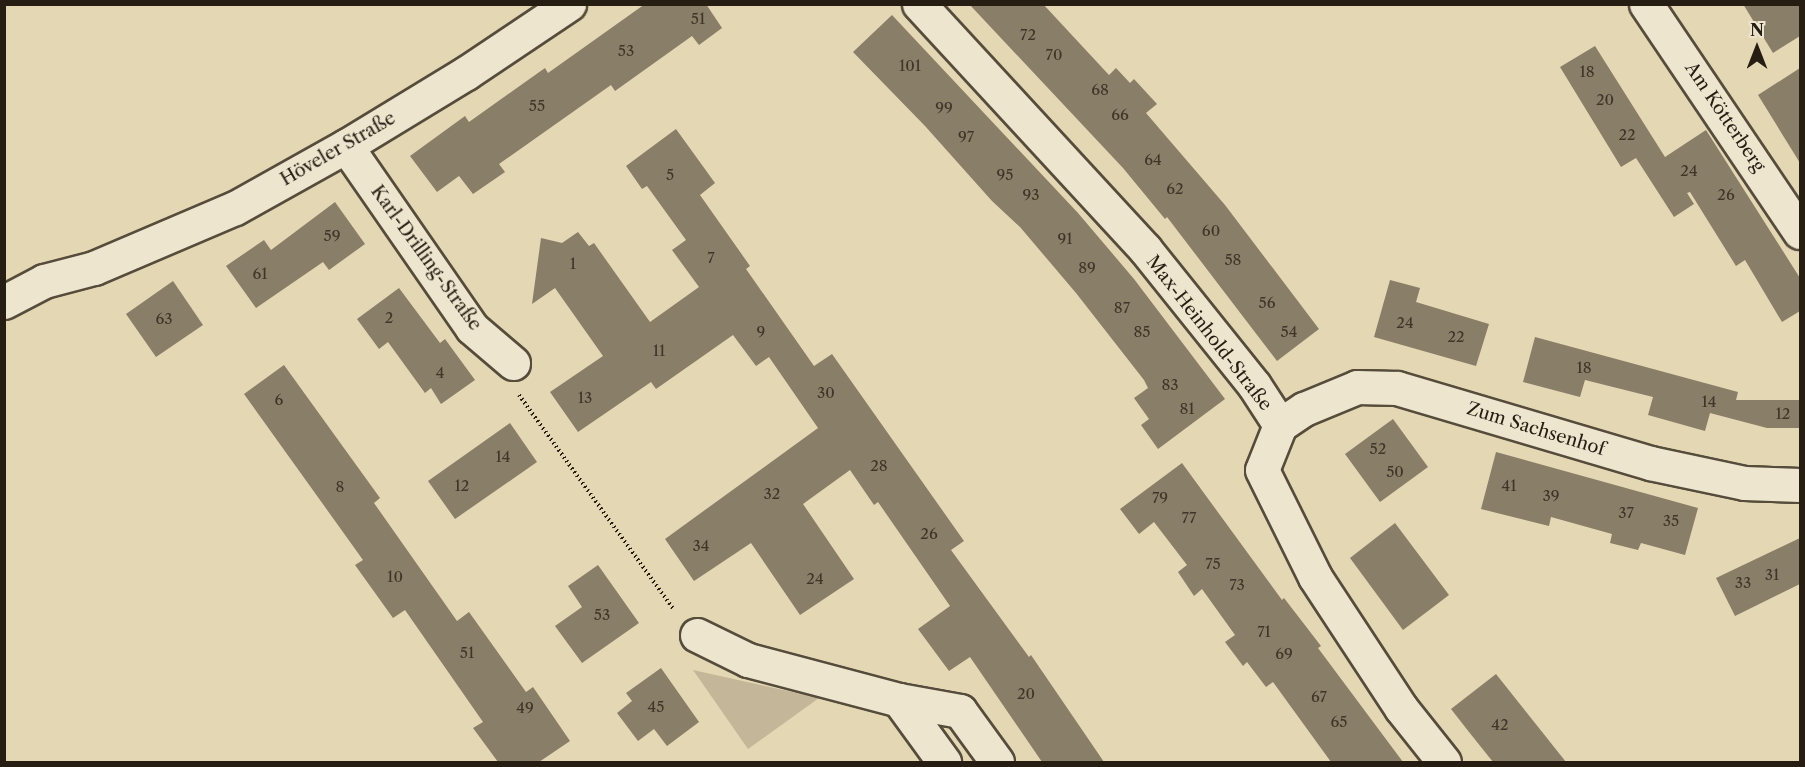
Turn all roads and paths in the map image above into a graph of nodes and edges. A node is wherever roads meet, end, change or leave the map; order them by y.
1 (569, 4) edge
2 (919, 4) edge
3 (1646, 4) edge
4 (346, 146) junction
5 (1800, 232) edge
6 (4, 302) edge
7 (513, 363) dead end
8 (519, 395) dead end
9 (1280, 425) junction
10 (1800, 485) edge
11 (697, 635) joint
12 (899, 700) junction
13 (944, 762) edge
14 (997, 762) edge
15 (1444, 762) edge

1 - 4 street, Höveler Straße
2 - 9 street, Max-Heinhold-Straße
3 - 5 street, Am Kötterberg
4 - 6 street, Höveler Straße
4 - 7 street, Karl-Drilling-Straße
8 - 11 path
9 - 10 street, Zum Sachsenhof
9 - 15 street, Max-Heinhold-Straße
11 - 12 street
12 - 13 street
12 - 14 street

